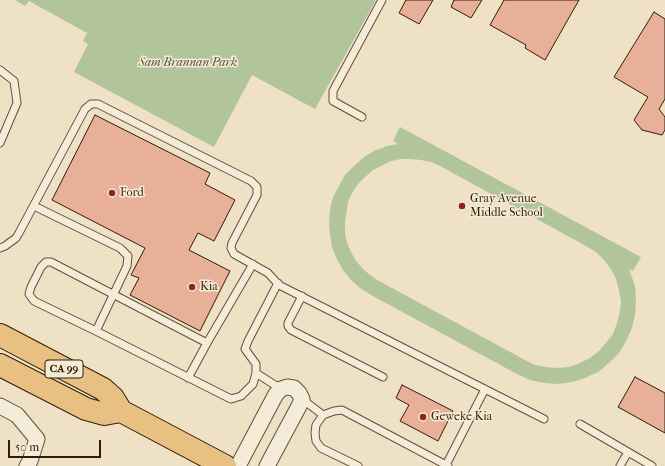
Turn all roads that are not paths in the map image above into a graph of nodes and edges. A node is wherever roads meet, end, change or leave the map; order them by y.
1 (382, 0) edge
2 (0, 70) edge
3 (362, 117) dead end
4 (0, 143) edge
5 (34, 206) junction
6 (0, 248) edge
7 (253, 264) junction
8 (278, 284) junction
9 (114, 294) junction
10 (302, 296) junction
11 (96, 331) junction
12 (0, 335) edge
13 (207, 343) junction
14 (0, 365) edge
15 (256, 374) junction
16 (383, 377) dead end
17 (188, 378) junction
18 (281, 389) junction
19 (485, 389) junction
20 (302, 399) junction
21 (0, 406) edge
22 (121, 411) junction
23 (324, 414) junction
24 (544, 419) dead end
25 (580, 424) dead end
26 (628, 452) junction
27 (447, 465) edge
28 (27, 466) edge
29 (225, 466) edge
30 (238, 466) edge
31 (267, 466) edge
32 (358, 466) edge
33 (620, 466) edge
34 (652, 466) edge

1 - 3 lane
2 - 4 lane
5 - 6 lane
5 - 7 lane
5 - 9 lane
7 - 8 lane
7 - 13 lane
8 - 10 lane
8 - 15 lane
9 - 11 lane
9 - 11 lane
9 - 13 lane
10 - 16 lane
10 - 19 lane
11 - 17 lane
12 - 22 highway, CA 99
13 - 17 lane
14 - 22 highway, CA 99
15 - 17 lane
15 - 18 lane
18 - 20 street
18 - 30 street
19 - 24 lane
19 - 27 lane
20 - 23 lane
20 - 31 street
21 - 28 street
22 - 29 highway, CA 99
23 - 27 lane
23 - 32 lane
25 - 26 lane
26 - 33 lane
26 - 34 lane

